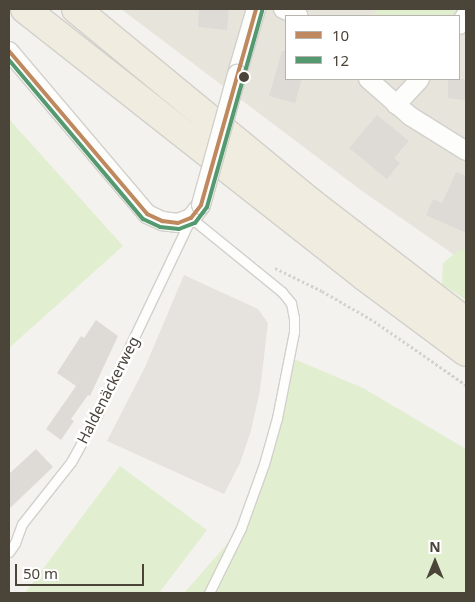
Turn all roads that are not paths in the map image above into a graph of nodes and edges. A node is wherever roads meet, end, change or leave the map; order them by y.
1 (25, 9) edge
2 (76, 9) edge
3 (256, 9) edge
4 (283, 9) edge
5 (297, 15) edge
6 (9, 50) edge
7 (369, 80) edge
8 (419, 80) edge
9 (396, 105) junction
10 (466, 151) edge
11 (196, 211) junction
12 (466, 322) edge
13 (466, 352) edge
14 (9, 552) edge
15 (209, 593) edge

1 - 13 highway
2 - 12 highway
3 - 11 street, Haldenäckerweg, bridge
4 - 5 street
6 - 11 street
7 - 9 street
8 - 9 street
9 - 10 street
11 - 14 lane, Haldenäckerweg
11 - 15 lane

